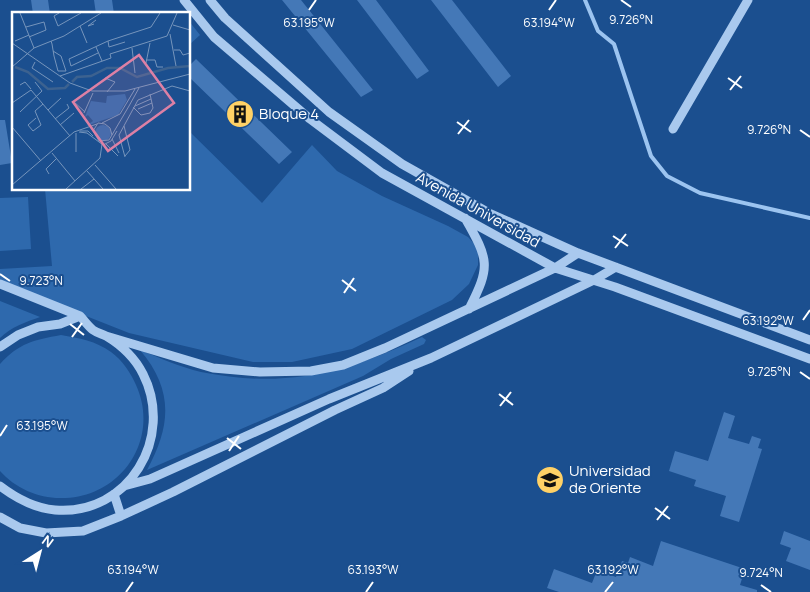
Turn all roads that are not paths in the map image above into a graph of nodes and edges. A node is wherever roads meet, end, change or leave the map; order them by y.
1 (184, 0) edge
2 (210, 0) edge
3 (748, 0) edge
4 (673, 129) dead end
5 (465, 218) junction
6 (578, 253) junction
7 (616, 267) junction
8 (555, 268) junction
9 (594, 280) junction
10 (0, 284) edge
11 (469, 309) junction
12 (80, 316) junction
13 (106, 336) junction
14 (810, 340) edge
15 (0, 347) edge
16 (431, 358) junction
17 (810, 359) edge
18 (0, 486) edge
19 (124, 486) junction
20 (114, 494) junction
21 (121, 516) junction
22 (0, 517) edge

1 - 5 street, Avenida Universidad
2 - 6 street, Avenida Universidad
3 - 4 street
5 - 8 street, Avenida Universidad
5 - 11 street
6 - 7 street, Avenida Universidad
6 - 8 street
7 - 9 street
7 - 14 street, Avenida Universidad
8 - 9 street, Avenida Universidad
8 - 11 street
9 - 16 street
9 - 17 street, Avenida Universidad
10 - 12 street
11 - 13 street
12 - 13 street
12 - 15 street
13 - 19 street
16 - 19 street
16 - 21 street
18 - 20 street
19 - 20 street
20 - 21 street
21 - 22 street

